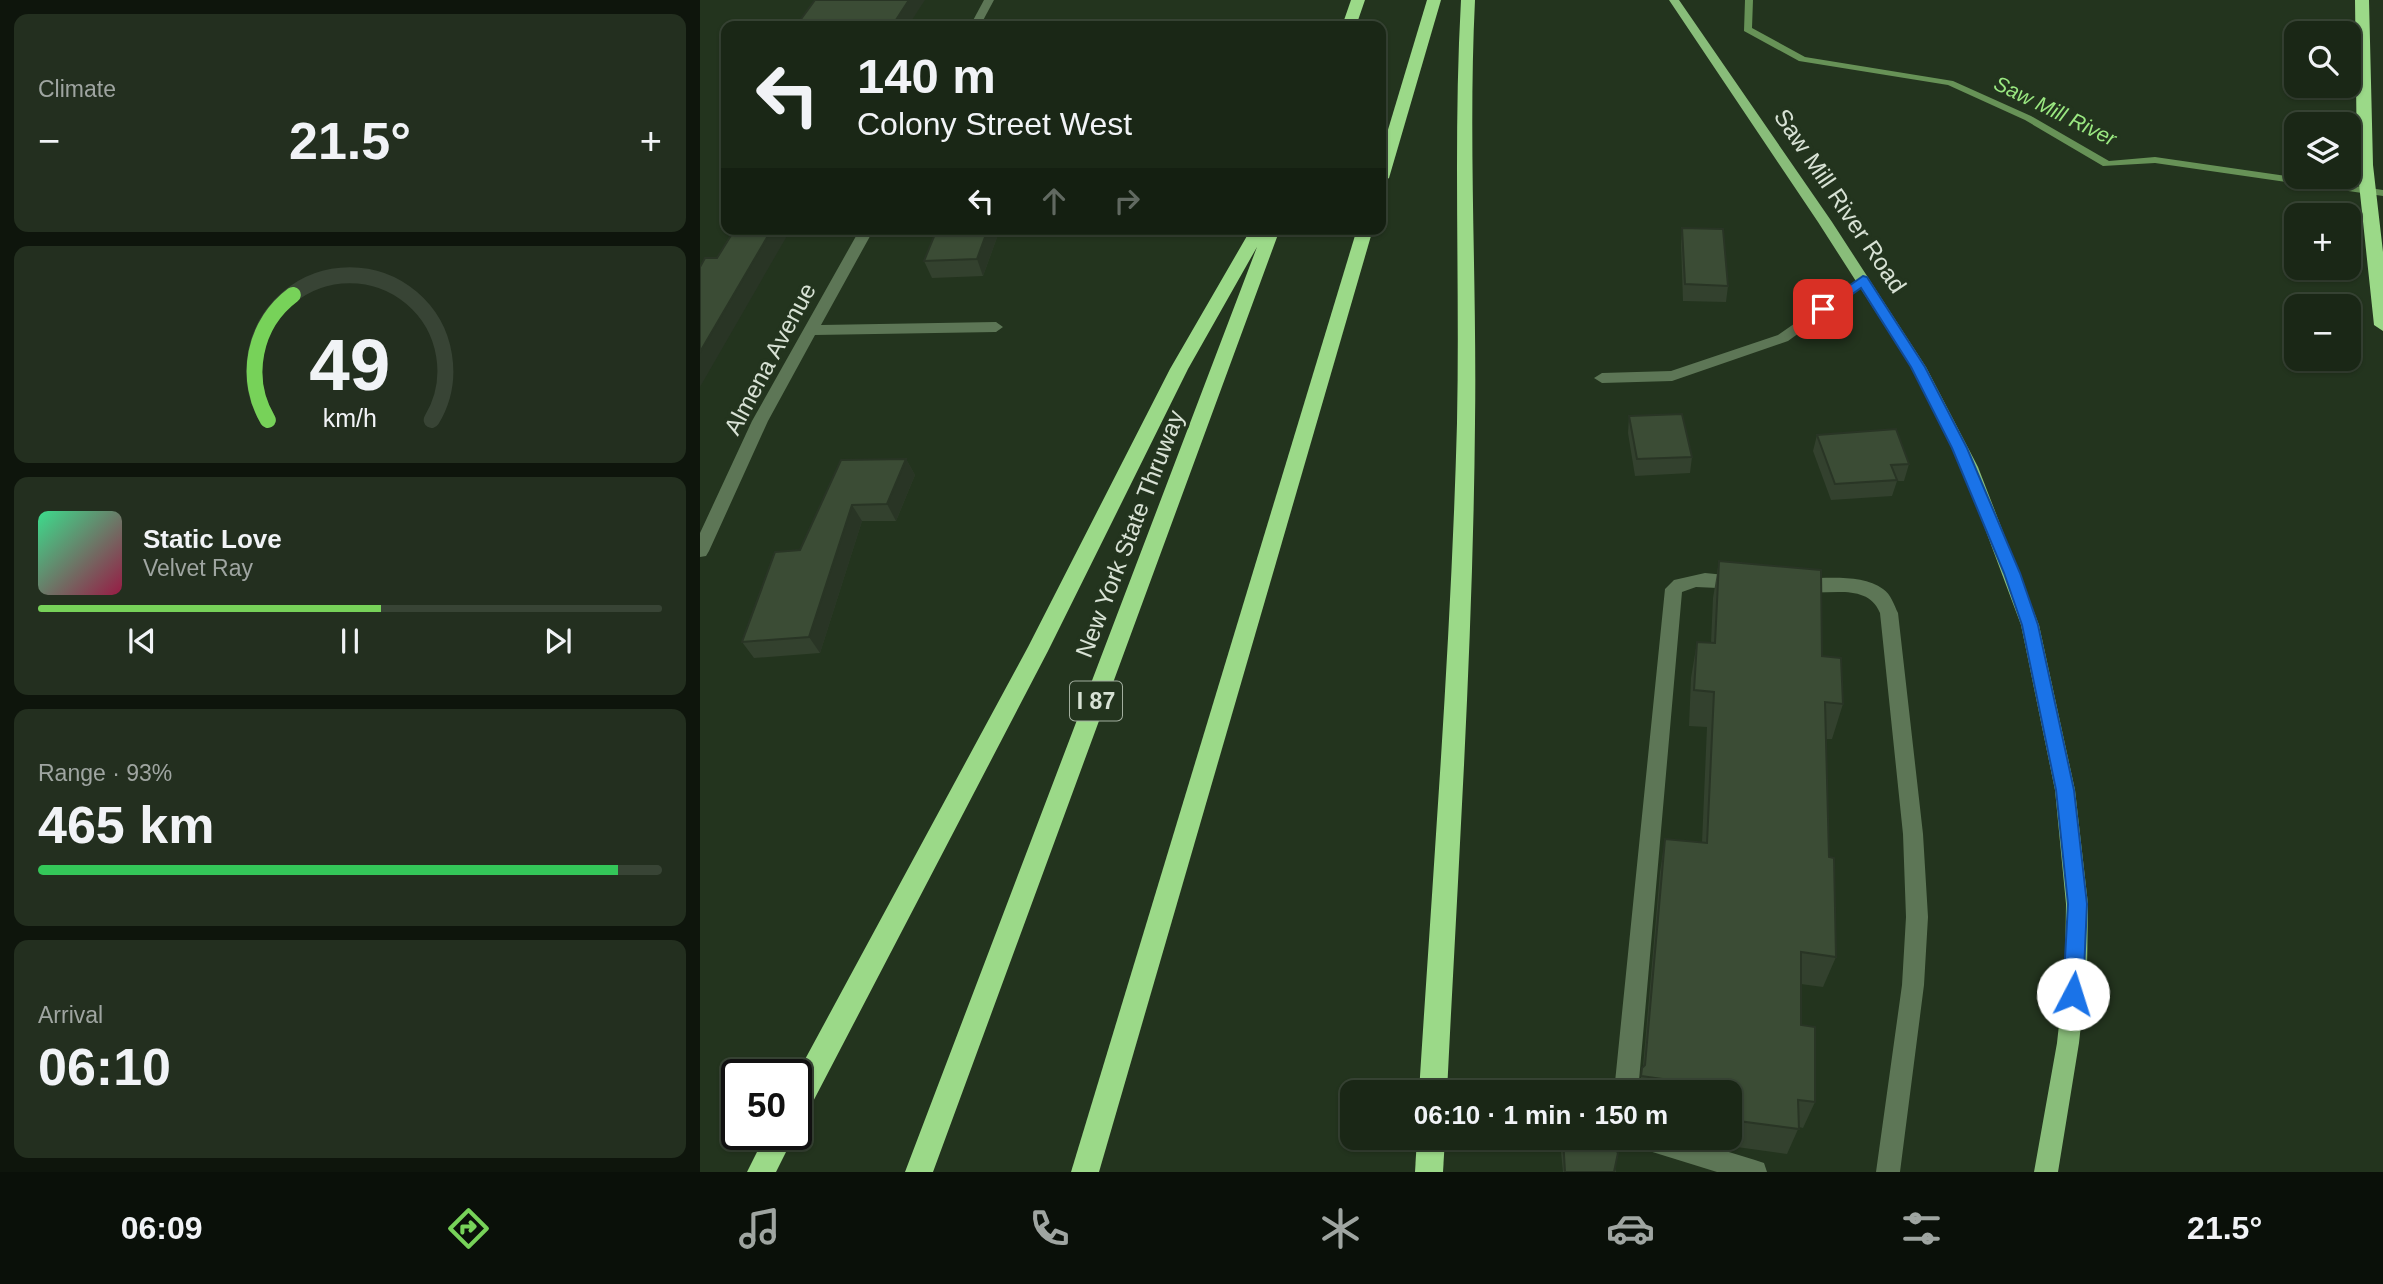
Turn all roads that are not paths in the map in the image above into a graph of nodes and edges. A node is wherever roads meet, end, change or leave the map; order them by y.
1 (989, 0) edge
2 (1358, 0) edge
3 (1434, 0) edge
4 (1468, 0) edge
5 (1674, 0) edge
6 (2362, 0) edge
7 (978, 21) edge
8 (1351, 21) edge
9 (1386, 161) edge
10 (864, 235) edge
11 (1256, 235) edge
12 (1270, 235) edge
13 (1364, 235) edge
14 (1863, 280) junction
15 (2383, 325) edge
16 (996, 327) dead end
17 (811, 330) junction
18 (1602, 378) dead end
19 (700, 551) edge
20 (1758, 583) edge
21 (1785, 584) edge
22 (812, 1075) edge
23 (1434, 1080) edge
24 (1627, 1080) edge
25 (773, 1150) edge
26 (1430, 1150) edge
27 (1684, 1150) edge
28 (761, 1172) edge
29 (919, 1172) edge
30 (1085, 1172) edge
31 (1429, 1172) edge
32 (1755, 1172) edge
33 (1888, 1172) edge
34 (2046, 1172) edge

1 - 7 street
2 - 8 highway
3 - 9 highway
4 - 23 highway
5 - 14 main road, Saw Mill River Road
6 - 15 highway
10 - 17 street, Almena Avenue
11 - 22 highway
12 - 29 highway, New York State Thruway / I 87
13 - 30 highway
14 - 18 street
14 - 34 main road, Saw Mill River Road
16 - 17 street
17 - 19 street, Almena Avenue
20 - 24 street
21 - 33 street
25 - 28 highway
26 - 31 highway
27 - 32 street

